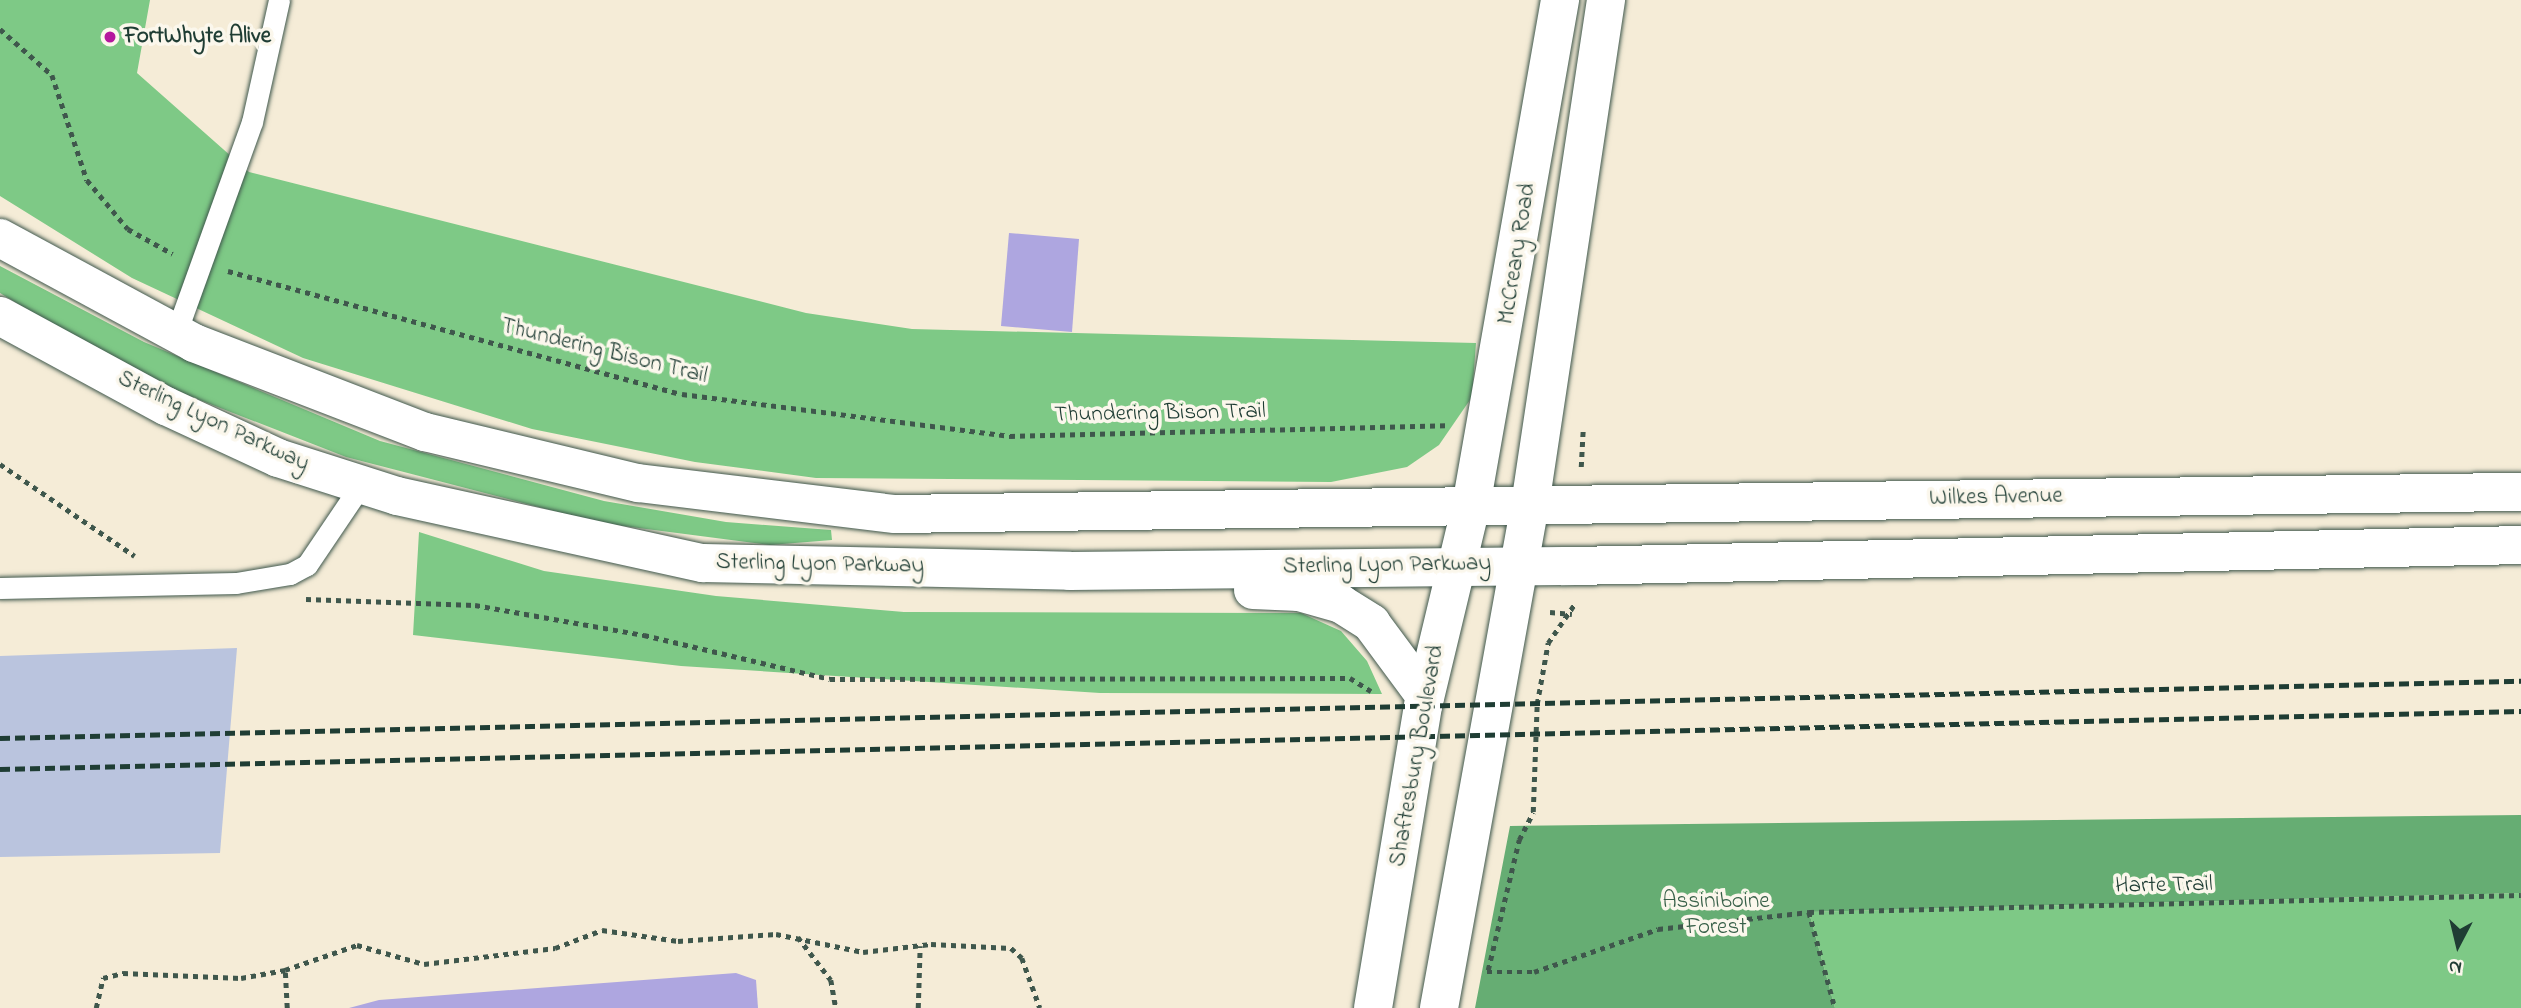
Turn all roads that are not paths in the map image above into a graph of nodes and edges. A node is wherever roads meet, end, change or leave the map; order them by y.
1 (279, 0) edge
2 (1560, 0) edge
3 (1606, 0) edge
4 (0, 238) edge
5 (0, 316) edge
6 (176, 333) junction
7 (362, 485) junction
8 (2521, 492) edge
9 (1530, 505) junction
10 (1472, 506) junction
11 (2521, 545) edge
12 (1457, 564) junction
13 (1520, 566) junction
14 (1070, 570) junction
15 (0, 588) edge
16 (1423, 711) junction
17 (1373, 1008) edge
18 (1439, 1008) edge

1 - 6 lane
2 - 10 main road, McCreary Road
3 - 9 main road
4 - 6 main road
5 - 7 main road, Sterling Lyon Parkway
6 - 10 main road
7 - 14 main road, Sterling Lyon Parkway
7 - 15 lane
8 - 9 main road, Wilkes Avenue
9 - 10 main road, Wilkes Avenue
9 - 13 main road
10 - 12 main road, Shaftesbury Boulevard
11 - 13 main road
12 - 13 main road, Sterling Lyon Parkway
12 - 14 main road, Sterling Lyon Parkway
12 - 16 main road, Shaftesbury Boulevard
13 - 18 main road
14 - 16 main road
16 - 17 main road, Shaftesbury Boulevard

